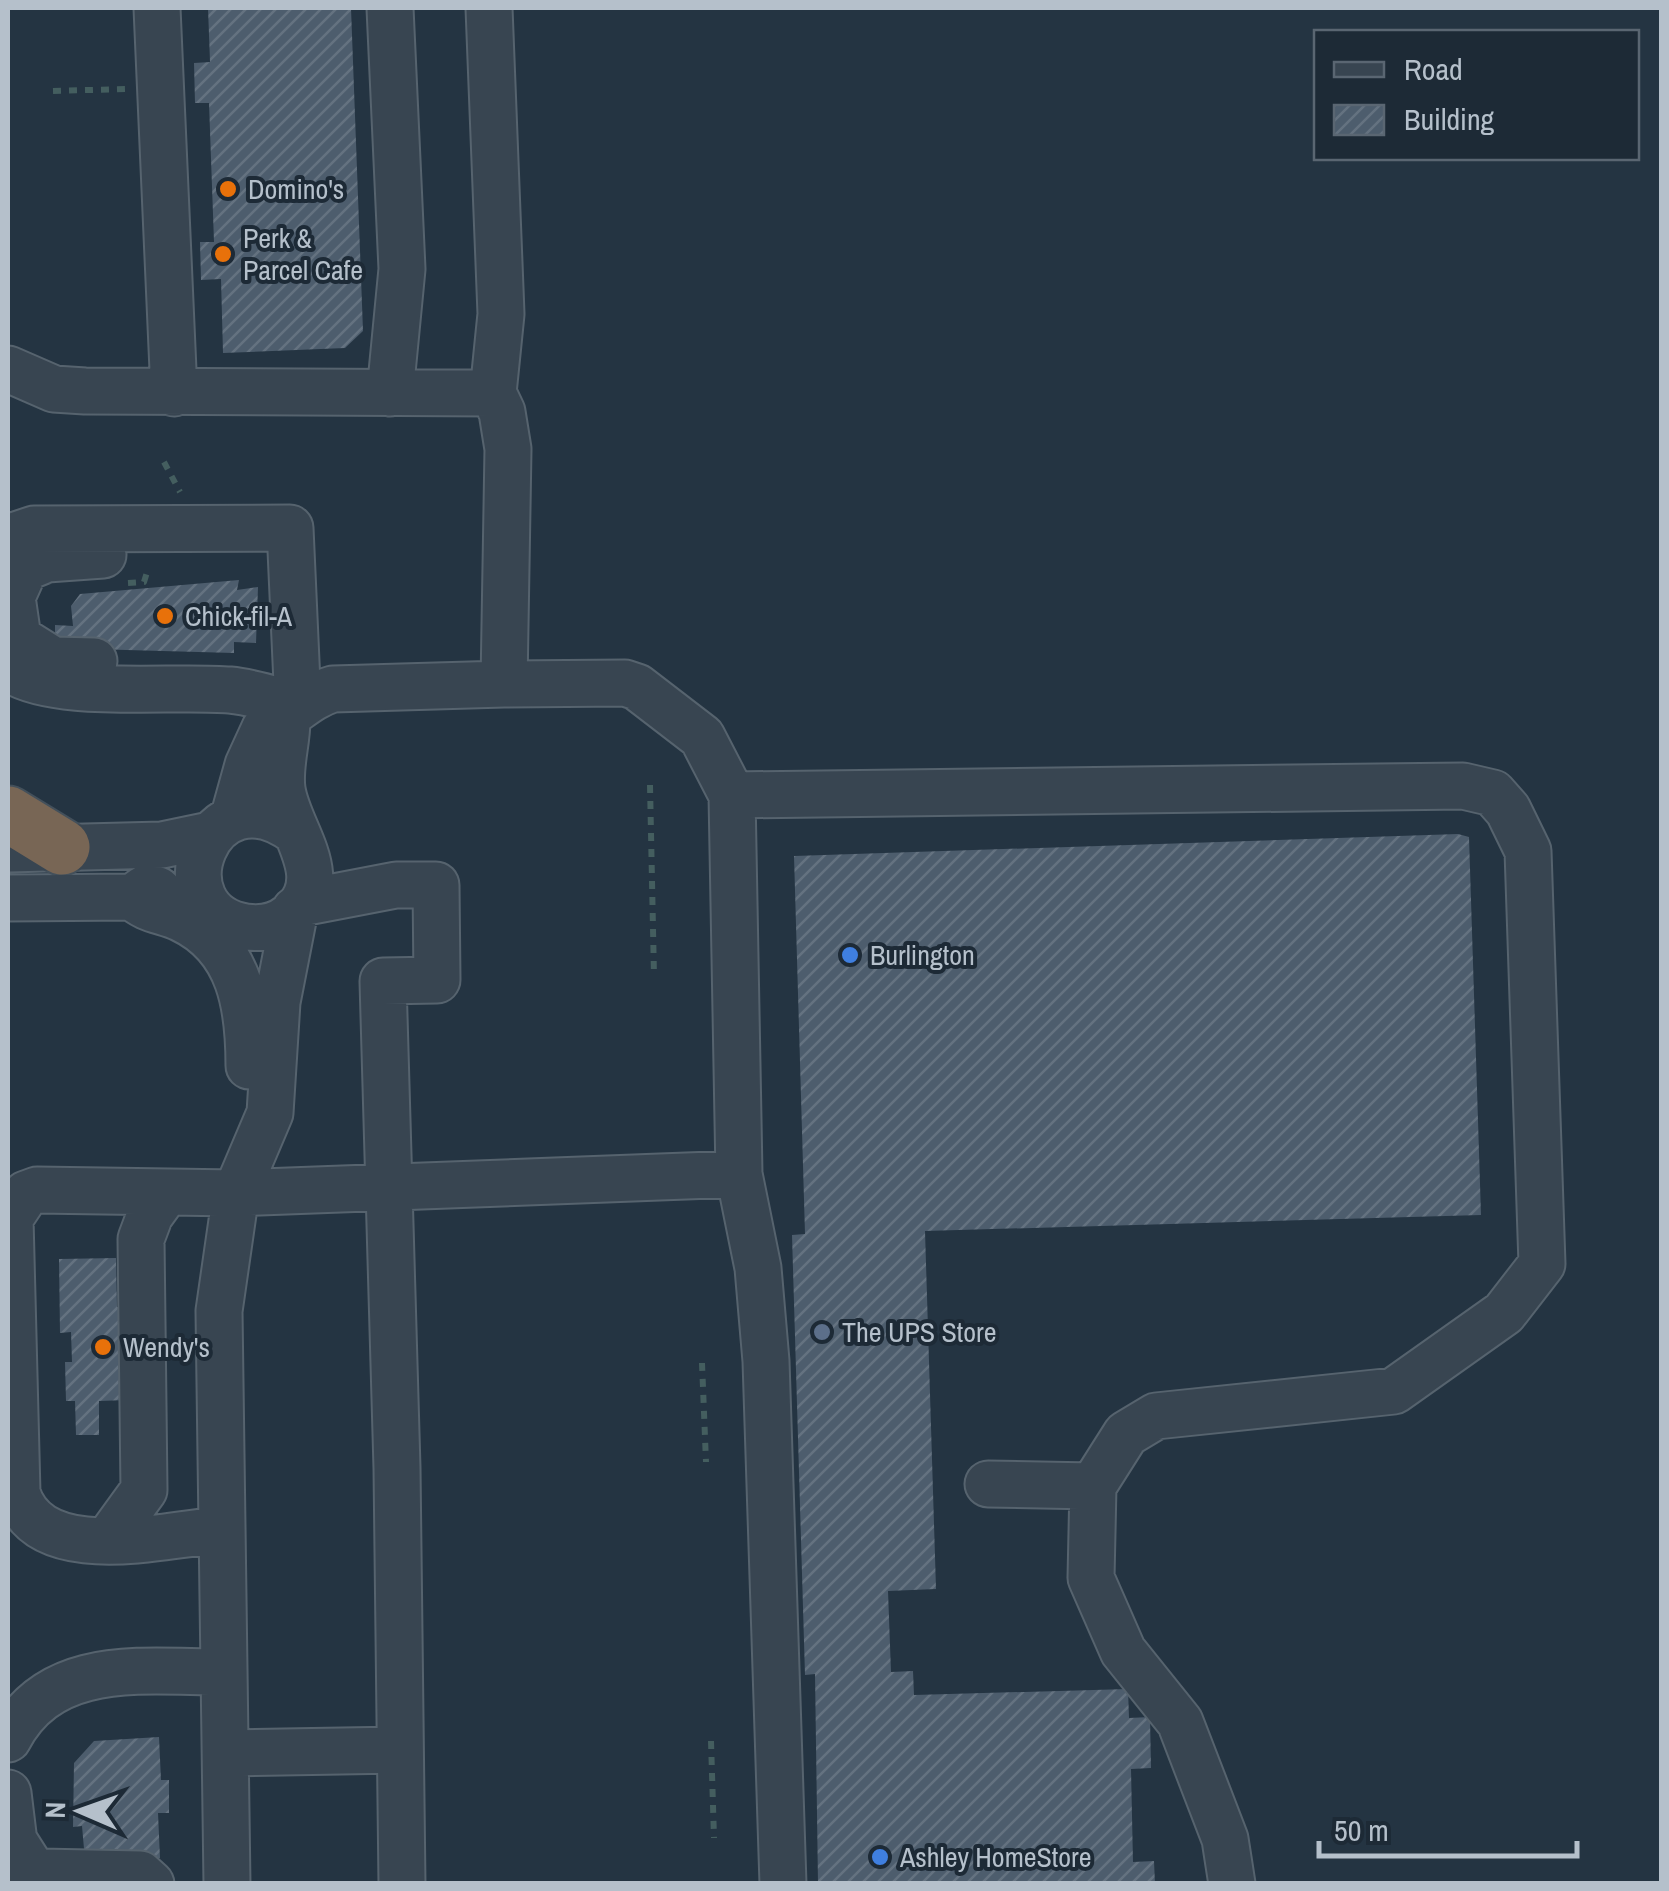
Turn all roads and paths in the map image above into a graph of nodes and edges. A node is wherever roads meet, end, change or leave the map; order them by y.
1 (158, 8) edge
2 (390, 8) edge
3 (489, 8) edge
4 (161, 88) junction
5 (53, 91) dead end
6 (8, 370) edge
7 (174, 393) junction
8 (390, 393) junction
9 (493, 394) junction
10 (164, 462) dead end
11 (181, 494) dead end
12 (8, 544) edge
13 (8, 668) edge
14 (504, 684) junction
15 (284, 698) junction
16 (650, 785) dead end
17 (732, 795) junction
18 (8, 814) edge
19 (221, 827) junction
20 (299, 837) junction
21 (8, 848) edge
22 (62, 848) junction
23 (396, 884) junction
24 (133, 897) junction
25 (8, 898) edge
26 (298, 906) junction
27 (213, 908) junction
28 (654, 976) dead end
29 (239, 981) junction
30 (739, 1174) junction
31 (388, 1184) junction
32 (239, 1186) junction
33 (166, 1193) junction
34 (702, 1363) dead end
35 (706, 1462) dead end
36 (988, 1484) dead end
37 (1093, 1486) junction
38 (220, 1530) junction
39 (107, 1541) junction
40 (224, 1672) junction
41 (8, 1740) edge
42 (711, 1742) dead end
43 (400, 1750) junction
44 (226, 1753) junction
45 (8, 1793) edge
46 (714, 1838) dead end
47 (19, 1864) edge
48 (150, 1884) edge
49 (227, 1884) edge
50 (402, 1884) edge
51 (783, 1884) edge
52 (1232, 1884) edge

1 - 4 lane
2 - 8 lane
3 - 9 lane
4 - 5 path
4 - 7 lane
6 - 7 lane
7 - 8 lane
8 - 9 lane
9 - 14 lane
10 - 11 path
12 - 15 lane
13 - 15 lane
14 - 15 lane
14 - 17 lane
15 - 15 lane
15 - 19 lane
15 - 20 lane
16 - 28 path
17 - 30 lane
17 - 37 lane
18 - 22 highway
19 - 20 lane
19 - 22 lane
19 - 27 lane
20 - 23 lane
20 - 26 lane
21 - 22 lane
23 - 26 lane
23 - 31 lane
24 - 25 lane
24 - 27 lane
24 - 29 lane
26 - 27 lane
26 - 32 lane
27 - 29 lane
29 - 32 lane
30 - 31 lane
30 - 51 lane
31 - 32 lane
31 - 43 lane
32 - 33 lane
32 - 38 lane
33 - 39 lane
33 - 39 lane
34 - 35 path
36 - 37 lane
37 - 52 lane
38 - 39 lane
38 - 40 lane
40 - 41 lane
40 - 44 lane
42 - 46 path
43 - 44 lane
43 - 50 lane
44 - 49 lane
45 - 47 lane
47 - 48 lane

